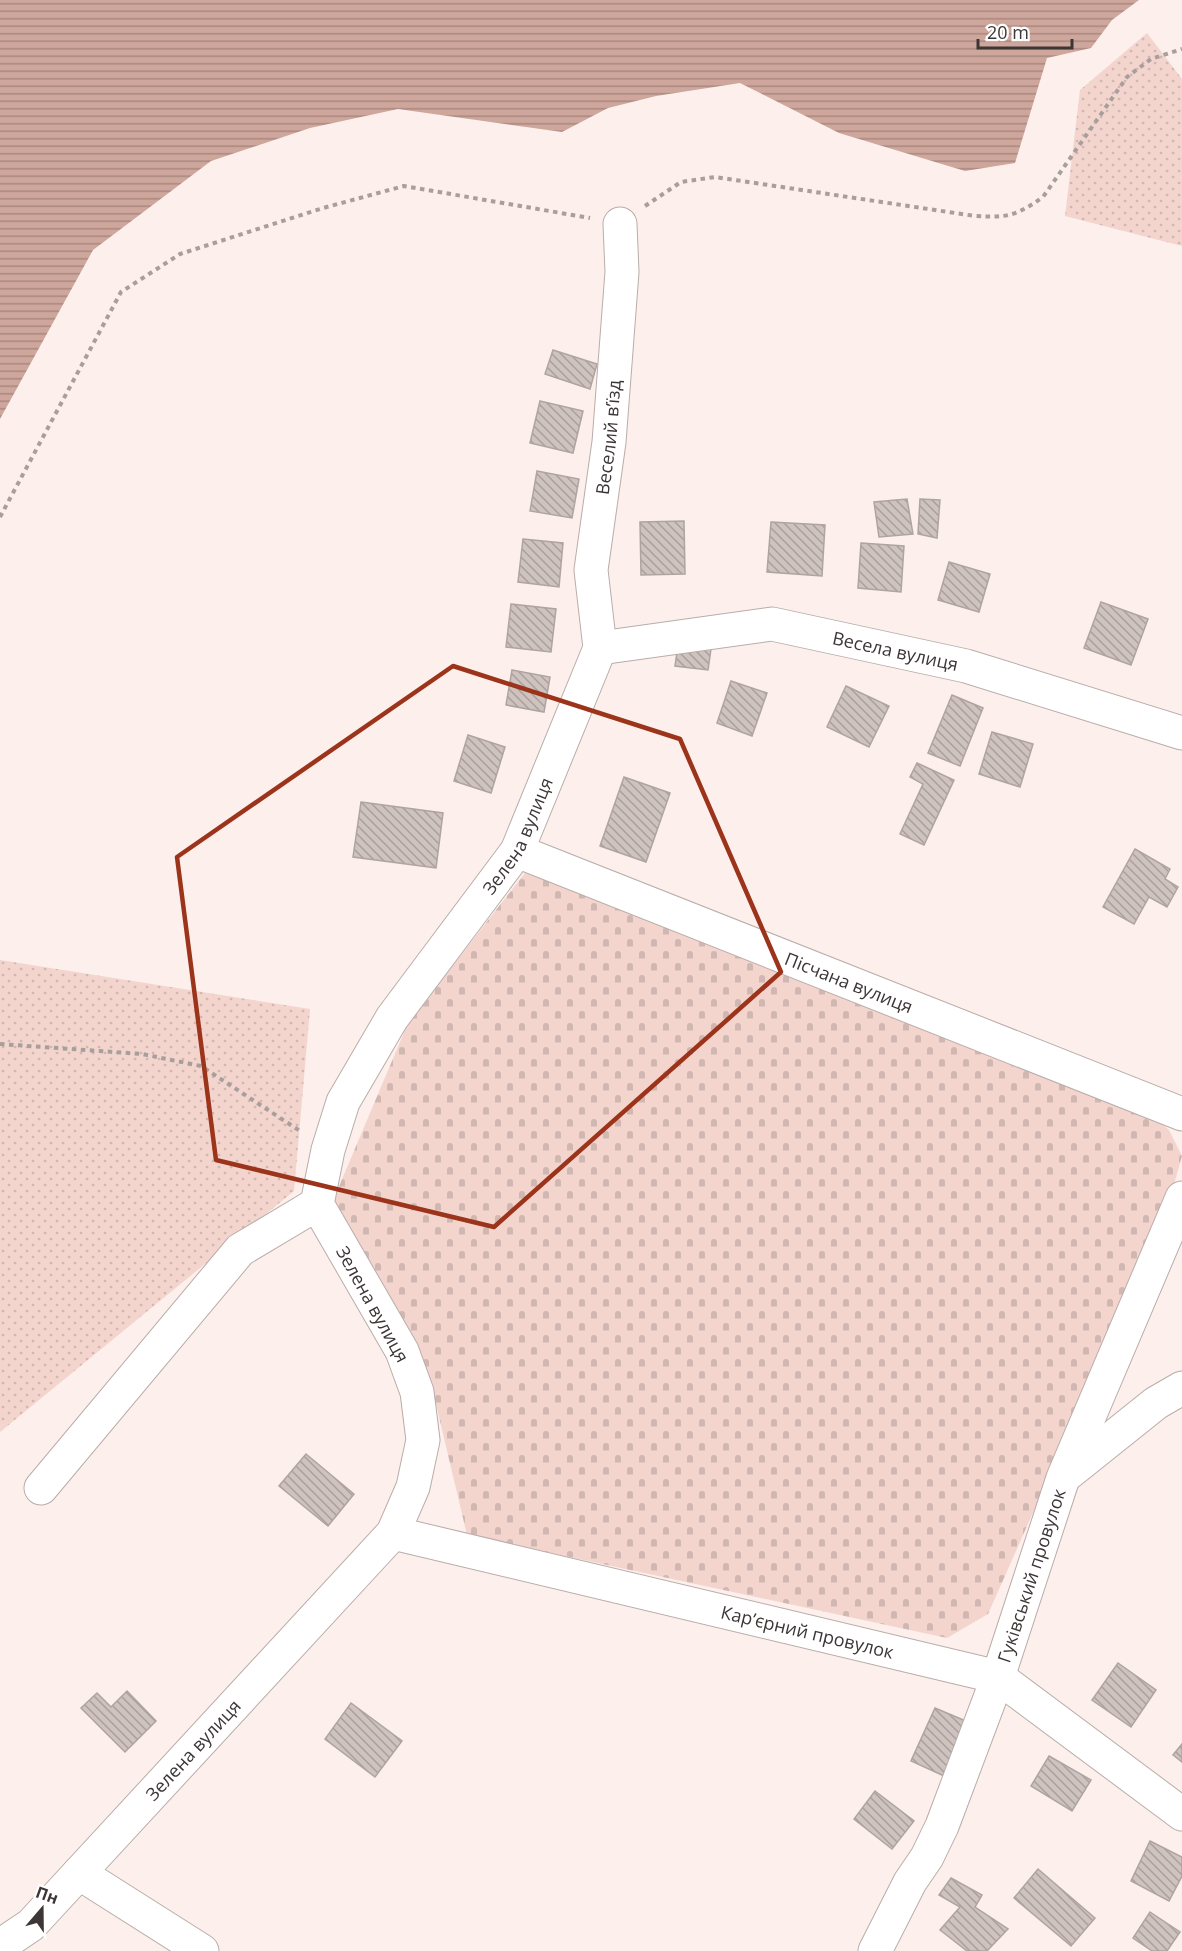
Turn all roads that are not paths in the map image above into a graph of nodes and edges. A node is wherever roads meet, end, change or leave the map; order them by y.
1 (620, 224) road end
2 (600, 648) junction
3 (1182, 733) edge
4 (517, 851) junction
5 (1182, 1114) edge
6 (1182, 1198) edge
7 (317, 1204) junction
8 (1182, 1388) edge
9 (1063, 1478) junction
10 (41, 1488) dead end
11 (393, 1533) junction
12 (998, 1677) junction
13 (1182, 1814) edge
14 (79, 1873) junction
15 (0, 1946) edge
16 (202, 1951) edge
17 (874, 1951) edge

1 - 2 street, Веселий в’їзд
2 - 3 street, Весела вулиця
2 - 4 street, Зелена вулиця
4 - 5 street, Пісчана вулиця
4 - 7 street, Зелена вулиця
6 - 9 street, Гуківський провулок
7 - 10 street
7 - 11 street, Зелена вулиця
8 - 9 street
9 - 12 street, Гуківський провулок
11 - 12 street, Кар’єрний провулок
11 - 14 street, Зелена вулиця
12 - 13 street, Кар’єрний провулок
12 - 17 street, Гуківський провулок
14 - 15 street, Зелена вулиця
14 - 16 street

